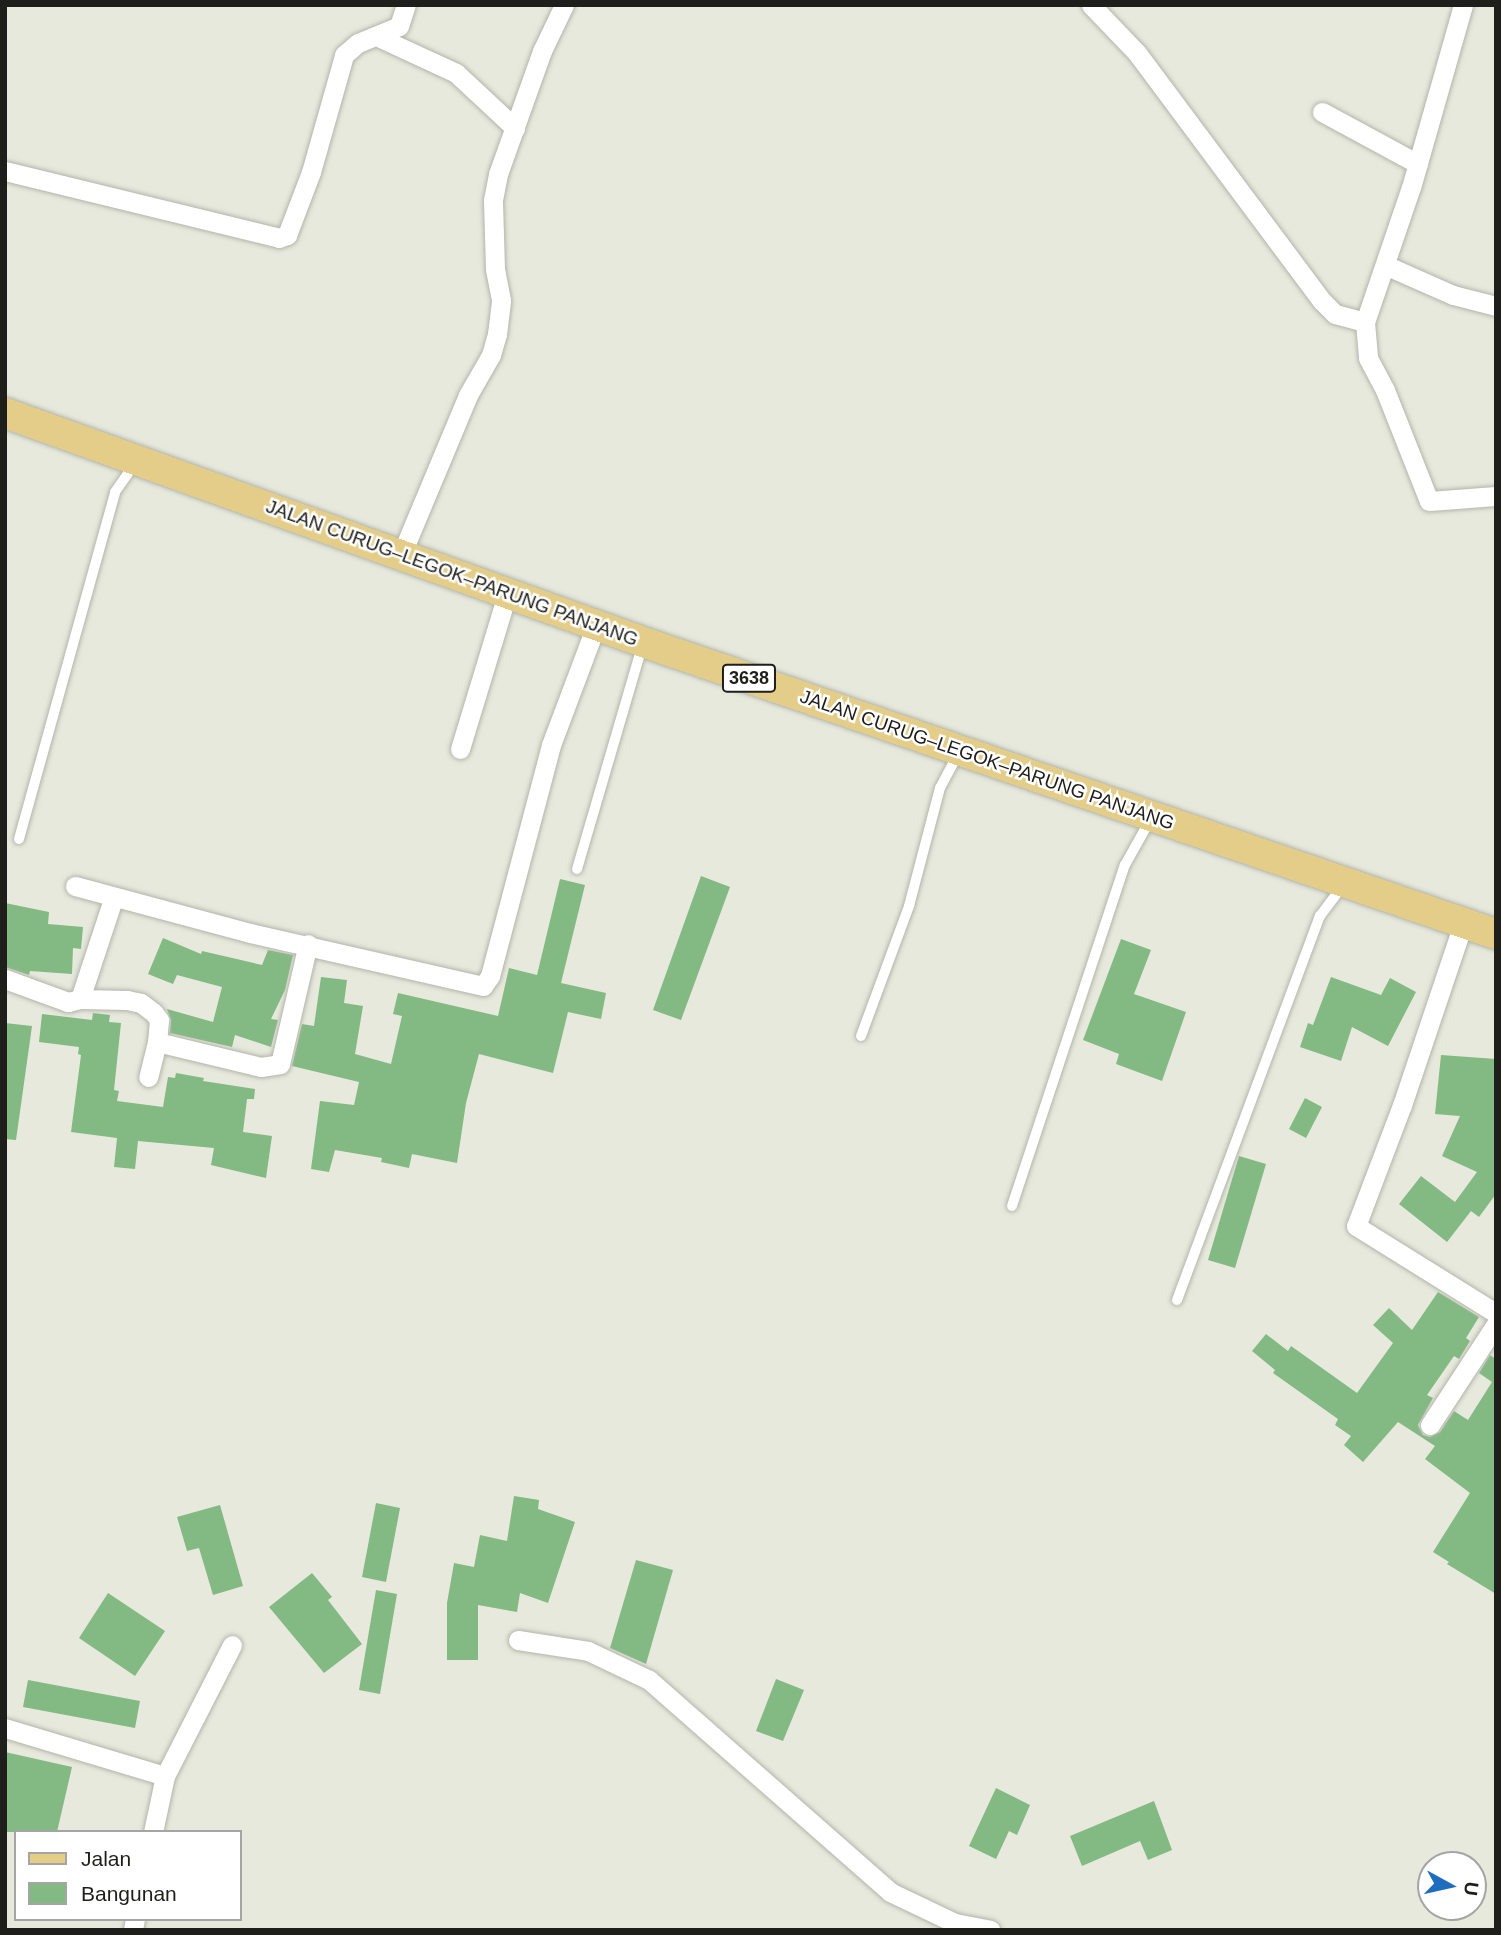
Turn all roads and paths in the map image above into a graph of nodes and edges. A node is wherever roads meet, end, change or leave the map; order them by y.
1 (406, 5) edge
2 (564, 5) edge
3 (1091, 5) edge
4 (1463, 5) edge
5 (376, 36) junction
6 (1322, 112) dead end
7 (515, 128) junction
8 (1418, 164) junction
9 (5, 171) edge
10 (1385, 265) junction
11 (1496, 306) edge
12 (1365, 321) junction
13 (5, 414) edge
14 (136, 462) junction
15 (1496, 496) edge
16 (402, 553) junction
17 (507, 594) junction
18 (596, 625) junction
19 (643, 642) junction
20 (460, 749) dead end
21 (962, 749) junction
22 (1152, 816) junction
23 (19, 839) dead end
24 (577, 869) dead end
25 (1344, 884) junction
26 (75, 886) dead end
27 (113, 899) junction
28 (1463, 924) junction
29 (1496, 934) edge
30 (308, 944) junction
31 (5, 979) edge
32 (80, 999) junction
33 (861, 1036) dead end
34 (157, 1042) junction
35 (148, 1077) dead end
36 (1012, 1206) dead end
37 (1177, 1300) dead end
38 (1496, 1313) edge
39 (1496, 1324) edge
40 (1430, 1425) dead end
41 (518, 1640) dead end
42 (232, 1645) dead end
43 (5, 1728) edge
44 (165, 1776) junction
45 (153, 1830) edge
46 (990, 1930) edge

1 - 5 street
2 - 7 street
3 - 12 street
4 - 8 street
5 - 7 street
5 - 9 street
6 - 8 street
7 - 16 street
8 - 10 street
10 - 11 street
10 - 12 street
12 - 15 street
13 - 14 main road, JALAN CURUG–LEGOK–PARUNG PANJANG / 3638
14 - 16 main road, JALAN CURUG–LEGOK–PARUNG PANJANG / 3638
14 - 23 lane
16 - 17 main road, JALAN CURUG–LEGOK–PARUNG PANJANG / 3638
17 - 18 main road, JALAN CURUG–LEGOK–PARUNG PANJANG / 3638
17 - 20 street
18 - 19 main road, JALAN CURUG–LEGOK–PARUNG PANJANG / 3638
18 - 30 street
19 - 21 main road, JALAN CURUG–LEGOK–PARUNG PANJANG / 3638
19 - 24 lane
21 - 22 main road, JALAN CURUG–LEGOK–PARUNG PANJANG / 3638
21 - 33 lane
22 - 25 main road, JALAN CURUG–LEGOK–PARUNG PANJANG / 3638
22 - 36 lane
25 - 28 main road, JALAN CURUG–LEGOK–PARUNG PANJANG / 3638
25 - 37 lane
26 - 27 street
27 - 30 street
27 - 32 street
28 - 29 main road, JALAN CURUG–LEGOK–PARUNG PANJANG / 3638
28 - 38 street
30 - 34 street
31 - 32 street
32 - 34 street
34 - 35 street
39 - 40 street
41 - 46 street
42 - 44 street
43 - 44 street
44 - 45 street

